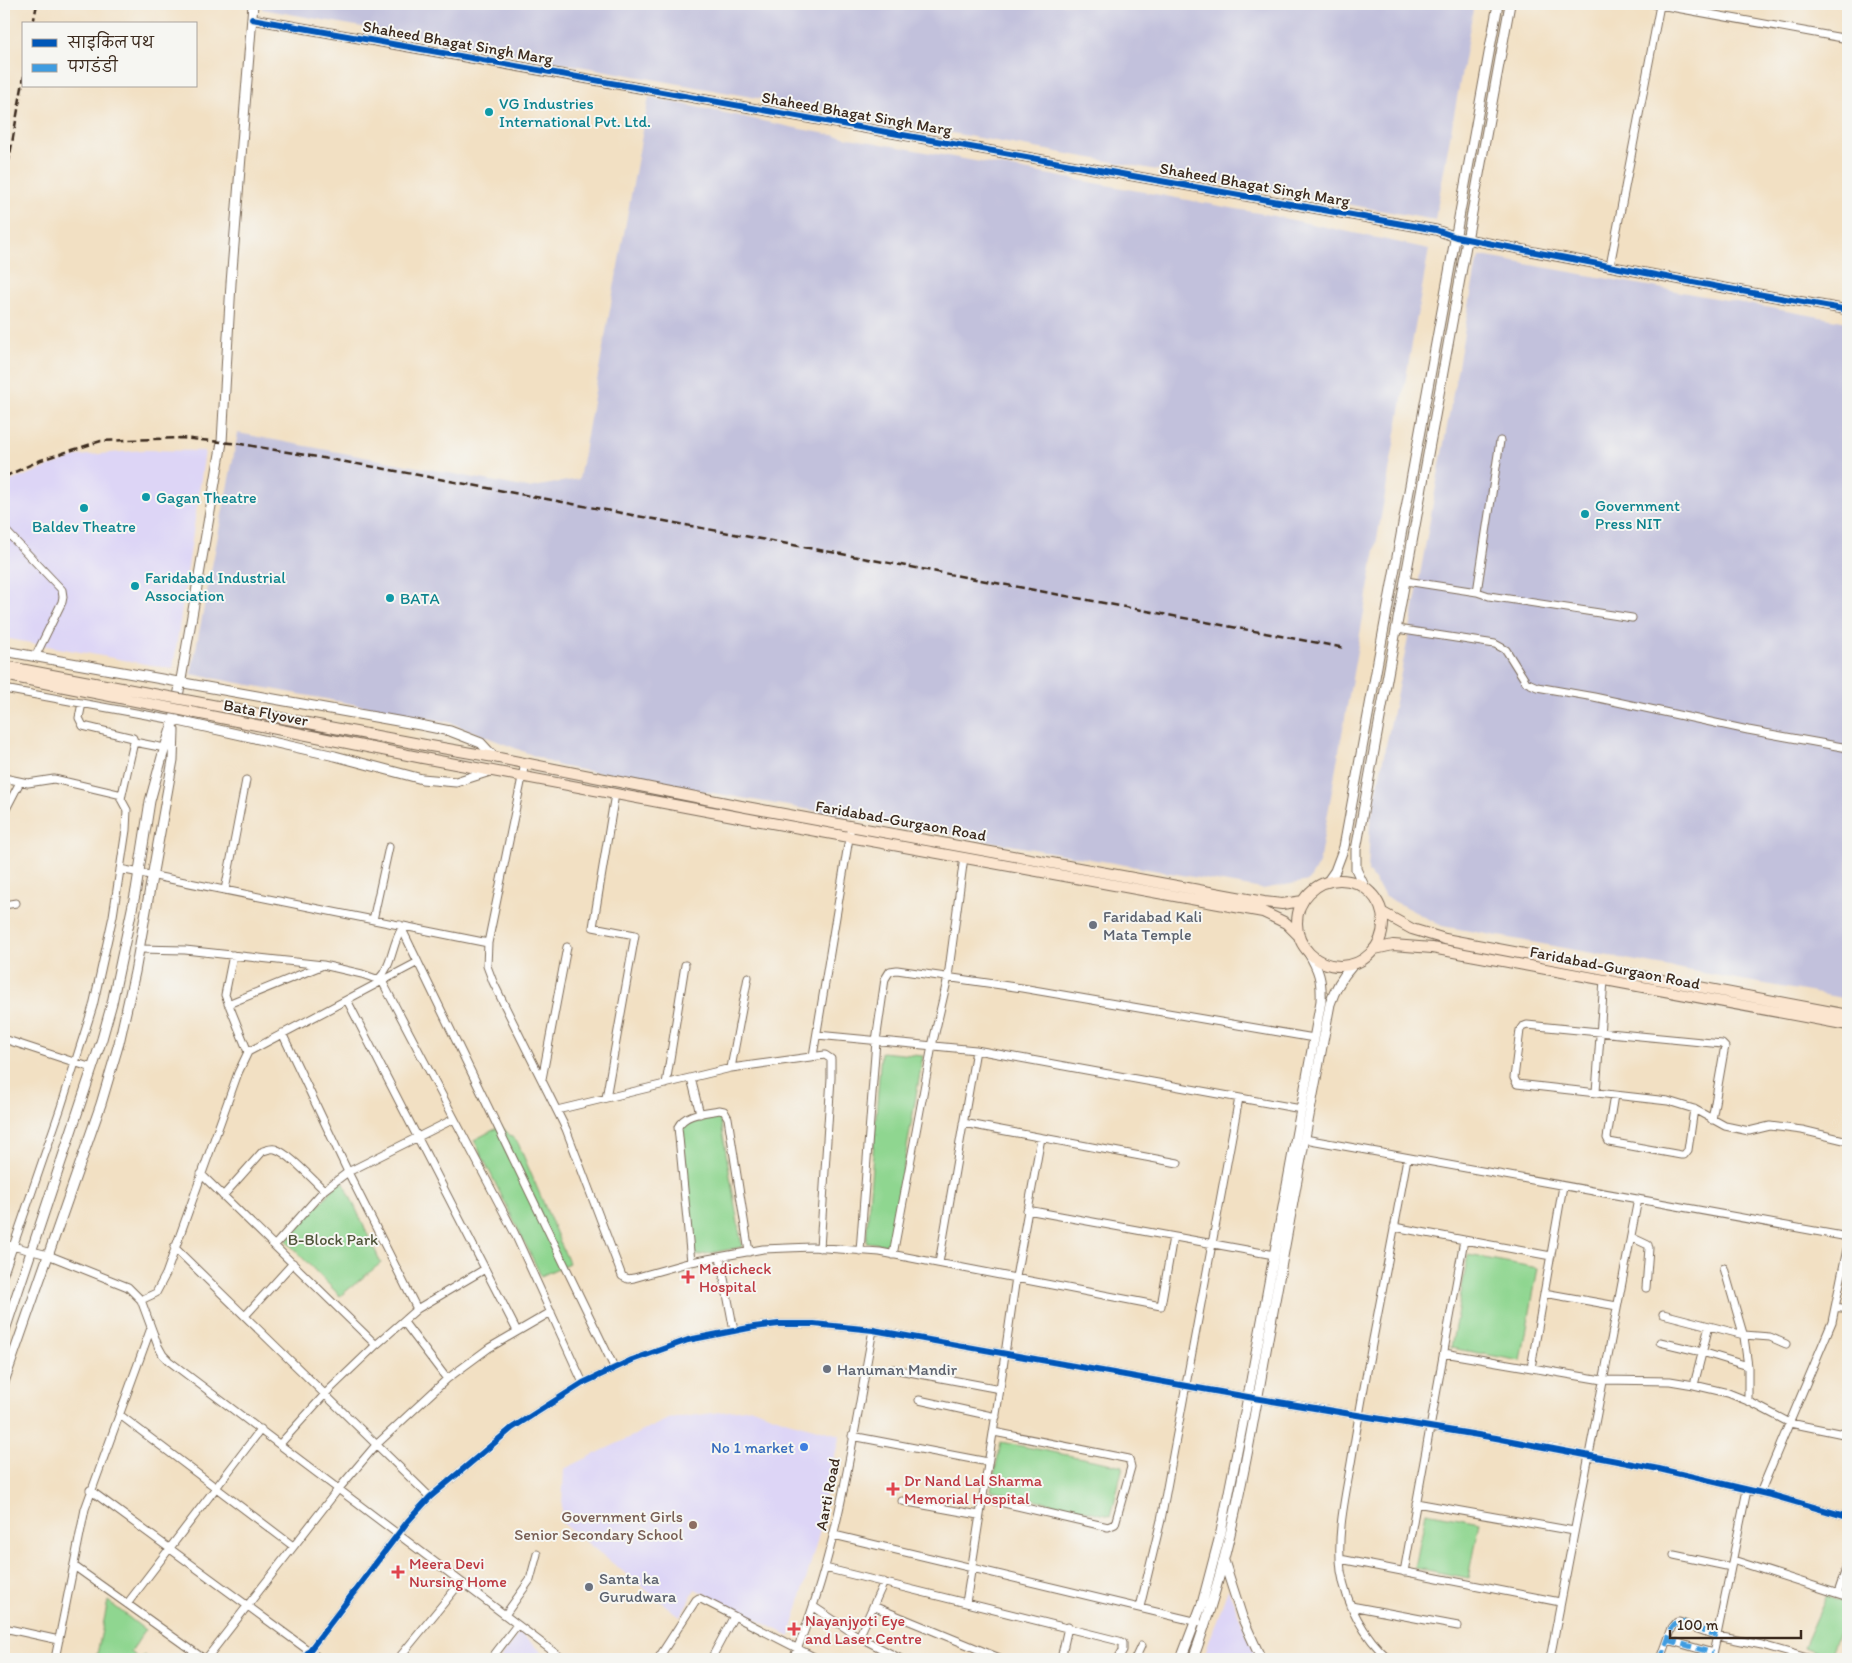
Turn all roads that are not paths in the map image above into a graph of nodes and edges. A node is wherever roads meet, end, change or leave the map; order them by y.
1 (253, 4) edge
2 (1498, 4) edge
3 (1510, 4) edge
4 (1657, 4) edge
5 (252, 19) junction
6 (1848, 39) edge
7 (1456, 237) junction
8 (1468, 239) junction
9 (1610, 266) junction
10 (1848, 310) edge
11 (1500, 441) dead end
12 (4, 529) edge
13 (1406, 580) junction
14 (1477, 592) junction
15 (1632, 618) dead end
16 (1397, 629) junction
17 (4, 651) edge
18 (34, 656) junction
19 (4, 666) edge
20 (4, 676) edge
21 (181, 683) junction
22 (4, 689) edge
23 (82, 703) junction
24 (174, 720) junction
25 (134, 742) junction
26 (165, 748) junction
27 (1848, 748) edge
28 (494, 757) junction
29 (525, 763) junction
30 (491, 770) junction
31 (522, 776) junction
32 (4, 778) edge
33 (246, 780) dead end
34 (20, 782) junction
35 (616, 794) junction
36 (122, 795) junction
37 (4, 813) edge
38 (851, 826) junction
39 (849, 837) junction
40 (389, 848) dead end
41 (964, 857) junction
42 (120, 870) junction
43 (139, 873) junction
44 (152, 875) junction
45 (1328, 881) junction
46 (1364, 886) junction
47 (225, 890) junction
48 (1303, 901) junction
49 (16, 903) dead end
50 (4, 905) edge
51 (1383, 913) junction
52 (373, 920) junction
53 (401, 927) junction
54 (1298, 935) junction
55 (488, 943) junction
56 (567, 947) dead end
57 (1375, 949) junction
58 (139, 950) junction
59 (1308, 952) junction
60 (233, 955) junction
61 (418, 962) junction
62 (322, 965) junction
63 (685, 965) dead end
64 (1352, 966) junction
65 (748, 977) dead end
66 (948, 977) junction
67 (380, 980) junction
68 (1604, 980) junction
69 (347, 1000) junction
70 (228, 1004) junction
71 (1848, 1015) edge
72 (1848, 1025) edge
73 (1600, 1032) junction
74 (282, 1033) junction
75 (817, 1036) junction
76 (1314, 1038) junction
77 (4, 1039) edge
78 (876, 1041) junction
79 (932, 1046) junction
80 (976, 1050) junction
81 (248, 1052) junction
82 (813, 1056) junction
83 (75, 1063) junction
84 (92, 1068) junction
85 (731, 1068) junction
86 (691, 1078) junction
87 (542, 1079) junction
88 (666, 1084) junction
89 (1596, 1092) junction
90 (1614, 1095) junction
91 (606, 1098) junction
92 (1239, 1098) junction
93 (1301, 1109) junction
94 (1694, 1109) junction
95 (557, 1110) junction
96 (700, 1114) junction
97 (454, 1119) junction
98 (1712, 1120) junction
99 (963, 1123) junction
100 (418, 1138) junction
101 (1040, 1138) junction
102 (1305, 1139) junction
103 (1848, 1141) edge
104 (1407, 1158) junction
105 (1178, 1163) dead end
106 (348, 1172) junction
107 (201, 1174) junction
108 (1564, 1186) junction
109 (324, 1190) junction
110 (223, 1196) junction
111 (1638, 1199) junction
112 (1027, 1210) junction
113 (1394, 1227) junction
114 (1174, 1237) junction
115 (1630, 1237) junction
116 (1848, 1237) edge
117 (1464, 1240) junction
118 (4, 1244) edge
119 (1213, 1244) junction
120 (1848, 1244) edge
121 (275, 1245) junction
122 (13, 1246) junction
123 (174, 1247) junction
124 (820, 1248) junction
125 (32, 1251) junction
126 (860, 1251) junction
127 (749, 1252) junction
128 (1274, 1254) junction
129 (48, 1255) junction
130 (893, 1255) junction
131 (1551, 1256) junction
132 (720, 1257) junction
133 (691, 1262) junction
134 (939, 1262) junction
135 (293, 1263) junction
136 (1724, 1268) dead end
137 (485, 1269) junction
138 (4, 1273) edge
139 (1016, 1278) junction
140 (1646, 1288) dead end
141 (1544, 1293) junction
142 (141, 1300) junction
143 (1617, 1306) junction
144 (1835, 1307) junction
145 (416, 1309) junction
146 (1848, 1309) edge
147 (551, 1312) junction
148 (1663, 1314) dead end
149 (245, 1316) junction
150 (403, 1321) junction
151 (1708, 1326) junction
152 (151, 1328) junction
153 (873, 1330) junction
154 (517, 1332) junction
155 (734, 1332) junction
156 (4, 1333) edge
157 (1744, 1335) junction
158 (1660, 1342) dead end
159 (1786, 1344) dead end
160 (376, 1345) junction
161 (1702, 1352) junction
162 (1006, 1353) junction
163 (1444, 1353) junction
164 (1748, 1366) junction
165 (614, 1367) junction
166 (1531, 1368) junction
167 (893, 1369) dead end
168 (447, 1379) junction
169 (1602, 1380) junction
170 (4, 1382) edge
171 (583, 1383) junction
172 (1694, 1385) junction
173 (1187, 1386) junction
174 (1000, 1389) junction
175 (326, 1393) junction
176 (1253, 1398) junction
177 (920, 1400) dead end
178 (1748, 1401) junction
179 (120, 1415) junction
180 (1359, 1416) junction
181 (996, 1417) junction
182 (1790, 1423) junction
183 (1430, 1427) junction
184 (261, 1429) junction
185 (994, 1432) junction
186 (1848, 1435) edge
187 (852, 1436) junction
188 (280, 1444) junction
189 (376, 1445) junction
190 (1588, 1456) junction
191 (988, 1462) junction
192 (216, 1488) junction
193 (339, 1488) junction
194 (90, 1490) junction
195 (1747, 1490) junction
196 (1760, 1493) junction
197 (430, 1497) junction
198 (982, 1498) junction
199 (902, 1501) dead end
200 (1416, 1503) junction
201 (979, 1515) junction
202 (1848, 1517) edge
203 (1574, 1531) junction
204 (399, 1534) junction
205 (834, 1535) junction
206 (1218, 1544) junction
207 (294, 1546) junction
208 (170, 1548) junction
209 (537, 1554) dead end
210 (1674, 1555) dead end
211 (1224, 1560) junction
212 (1340, 1560) junction
213 (1732, 1563) junction
214 (1848, 1563) edge
215 (74, 1566) junction
216 (825, 1568) junction
217 (972, 1569) junction
218 (1404, 1572) junction
219 (461, 1582) junction
220 (884, 1582) junction
221 (1838, 1593) junction
222 (1848, 1597) edge
223 (1560, 1602) junction
224 (127, 1604) junction
225 (966, 1604) junction
226 (248, 1606) junction
227 (873, 1606) junction
228 (1351, 1606) junction
229 (1140, 1607) junction
230 (814, 1608) junction
231 (505, 1616) junction
232 (734, 1616) junction
233 (1195, 1621) junction
234 (1206, 1624) junction
235 (517, 1625) junction
236 (1458, 1626) dead end
237 (1068, 1627) junction
238 (4, 1628) edge
239 (1717, 1636) junction
240 (859, 1637) junction
241 (59, 1640) junction
242 (1668, 1640) junction
243 (1141, 1646) dead end
244 (798, 1648) junction
245 (309, 1651) junction
246 (1713, 1656) edge
247 (991, 1657) edge
248 (55, 1659) edge
249 (205, 1659) edge
250 (303, 1659) edge
251 (320, 1659) edge
252 (398, 1659) edge
253 (491, 1659) edge
254 (563, 1659) edge
255 (658, 1659) edge
256 (711, 1659) edge
257 (793, 1659) edge
258 (818, 1659) edge
259 (901, 1659) edge
260 (1002, 1659) edge
261 (1060, 1659) edge
262 (1118, 1659) edge
263 (1135, 1659) edge
264 (1181, 1659) edge
265 (1193, 1659) edge
266 (1261, 1659) edge
267 (1388, 1659) edge
268 (1550, 1659) edge
269 (1661, 1659) edge
270 (1811, 1659) edge

1 - 5 street
2 - 7 street
3 - 8 street
4 - 6 street
4 - 9 street
5 - 7 street, Shaheed Bhagat Singh Marg
5 - 21 street
7 - 8 street, Shaheed Bhagat Singh Marg
7 - 45 street
8 - 9 street, Shaheed Bhagat Singh Marg
8 - 13 street
9 - 10 street, Shaheed Bhagat Singh Marg
11 - 14 street
12 - 18 street
13 - 14 street
13 - 16 street
14 - 15 street
16 - 27 street
16 - 46 street
17 - 18 street
18 - 21 street
19 - 28 main road, Bata Flyover, bridge
20 - 30 main road, Bata Flyover, bridge
21 - 24 street
21 - 28 street
22 - 23 street
23 - 24 street
23 - 25 street
24 - 26 street
24 - 30 street
24 - 44 street
25 - 26 street
25 - 36 street
26 - 43 street
28 - 29 main road, Faridabad-Gurgaon Road
29 - 31 street
29 - 38 main road, Faridabad-Gurgaon Road
30 - 31 main road, Bata Flyover
31 - 35 main road, Faridabad-Gurgaon Road
31 - 55 street
32 - 34 street
33 - 47 street
34 - 36 street
34 - 37 street
35 - 39 main road, Faridabad-Gurgaon Road
35 - 91 street
36 - 42 street
38 - 39 street
38 - 48 main road, Faridabad-Gurgaon Road
39 - 41 main road, Faridabad-Gurgaon Road
39 - 75 street
40 - 52 street
41 - 54 main road, Faridabad-Gurgaon Road
41 - 66 street
42 - 43 street
42 - 83 street
43 - 44 street
43 - 84 street
44 - 47 street
44 - 58 street
45 - 46 main road
45 - 48 main road
46 - 51 main road
47 - 52 street
48 - 54 main road
49 - 50 street
51 - 57 main road
51 - 71 main road, Faridabad-Gurgaon Road
52 - 53 street
53 - 55 street
53 - 61 street
53 - 67 street
54 - 59 main road
55 - 87 street
56 - 87 street
57 - 64 main road
57 - 68 main road, Faridabad-Gurgaon Road
58 - 60 street
58 - 129 street
59 - 64 main road
59 - 76 street
60 - 62 street
60 - 70 street
61 - 67 street
61 - 165 street
62 - 67 street
62 - 70 street
63 - 88 street
64 - 102 street
65 - 85 street
66 - 76 street
66 - 78 street
66 - 79 street
67 - 69 street
67 - 97 street
68 - 72 main road, Faridabad-Gurgaon Road
68 - 73 street
69 - 74 street
69 - 100 street
70 - 81 street
73 - 89 street
73 - 89 street
73 - 98 street
74 - 81 street
74 - 106 street
75 - 78 street
75 - 82 street
76 - 93 street
77 - 83 street
78 - 79 street
78 - 126 street
79 - 80 street
79 - 130 street
80 - 92 street
80 - 99 street
81 - 107 street
82 - 85 street
82 - 124 street
83 - 84 street
83 - 122 street
84 - 125 street
85 - 86 street
86 - 88 street
86 - 96 street
87 - 95 street
88 - 91 street
89 - 90 street
90 - 94 street
90 - 94 street
91 - 95 street
92 - 93 street
92 - 119 street
93 - 128 street
94 - 98 street
95 - 133 street
96 - 127 street
96 - 133 street
97 - 100 street
97 - 147 street
98 - 103 street
99 - 101 street
99 - 134 street
100 - 106 street
100 - 137 street
101 - 105 street
101 - 112 street
102 - 104 street
102 - 176 street
104 - 108 street
104 - 113 street
106 - 109 street
106 - 145 street
107 - 110 street
107 - 123 street
108 - 111 street
108 - 131 street
109 - 110 street
109 - 121 street
110 - 121 street
111 - 115 street
111 - 116 street
112 - 114 street
112 - 139 street
113 - 117 street
113 - 180 street
114 - 119 street
114 - 139 street
115 - 140 street
115 - 143 street
117 - 131 street
117 - 163 street
118 - 122 street
119 - 128 street
119 - 173 street
120 - 144 street
121 - 135 street
122 - 125 street
122 - 138 street
123 - 142 street
123 - 149 street
124 - 126 street
124 - 127 street
125 - 129 street
125 - 156 street
126 - 130 street
127 - 132 street
128 - 176 street
129 - 142 street
129 - 170 street
130 - 134 street
131 - 141 street
132 - 133 street
132 - 155 street
134 - 139 street
135 - 149 street
135 - 160 street
136 - 157 street
137 - 145 street
137 - 154 street
139 - 162 street
141 - 143 street
141 - 166 street
142 - 152 street
143 - 169 street
144 - 146 street
144 - 182 street
145 - 150 street
147 - 154 street
147 - 171 street
148 - 151 street
149 - 175 street
150 - 160 street
150 - 168 street
151 - 157 street
151 - 161 street
152 - 179 street
152 - 184 street
153 - 155 street
153 - 162 street
153 - 187 street, Aarti Road
154 - 168 street
155 - 165 street
157 - 159 street
157 - 164 street
158 - 161 street
160 - 175 street
161 - 164 street
161 - 172 street
162 - 173 street
162 - 174 street
163 - 166 street
163 - 183 street
164 - 178 street
165 - 171 street
166 - 169 street
167 - 174 street
168 - 189 street
169 - 172 street
169 - 190 street
171 - 197 street
172 - 178 street
173 - 176 street
173 - 229 street
174 - 181 street
175 - 188 street
175 - 189 street
176 - 180 street
176 - 206 street
176 - 211 street
177 - 181 street
178 - 182 street
179 - 192 street
179 - 194 street
180 - 183 street
180 - 212 street
181 - 185 street
182 - 186 street
182 - 196 street
183 - 190 street
183 - 200 street
184 - 188 street
184 - 192 street
185 - 191 street
185 - 198 street
187 - 191 street
187 - 205 street, Aarti Road
188 - 193 street
189 - 193 street
189 - 197 street
190 - 195 street
190 - 203 street
191 - 198 street
192 - 207 street
192 - 208 street
193 - 204 street
193 - 207 street
194 - 208 street
194 - 215 street
195 - 196 street
195 - 213 street
196 - 202 street
197 - 204 street
198 - 201 street
199 - 201 street
200 - 203 street
200 - 218 street
201 - 217 street
203 - 223 street
204 - 219 street
204 - 245 street
205 - 216 street, Aarti Road
205 - 217 street
206 - 211 street
206 - 233 street
207 - 226 street
208 - 224 street
208 - 226 street
209 - 231 street
210 - 213 street
211 - 234 street
211 - 266 street
212 - 218 street
212 - 228 street
213 - 221 street
213 - 239 street
214 - 221 street
215 - 224 street
215 - 241 street
216 - 220 street
216 - 230 street, Aarti Road
217 - 225 street
217 - 229 street
218 - 223 street
219 - 231 street
219 - 252 street
220 - 225 street
220 - 227 street
221 - 222 street
223 - 268 street
224 - 249 street
225 - 237 street
226 - 245 street
226 - 249 street
227 - 240 street
227 - 247 street
228 - 236 street
228 - 267 street
229 - 233 street
230 - 240 street
230 - 244 street, Aarti Road
231 - 235 street
232 - 244 street
232 - 255 street
232 - 256 street
233 - 234 street
233 - 264 street
234 - 265 street
235 - 253 street
235 - 254 street
237 - 261 street
237 - 262 street
238 - 241 street
239 - 242 street
239 - 246 street
239 - 270 street
240 - 259 street
241 - 248 street
242 - 246 street
242 - 269 street
243 - 263 street
244 - 257 street, Aarti Road
244 - 258 street
245 - 250 street
245 - 251 street
247 - 260 street

